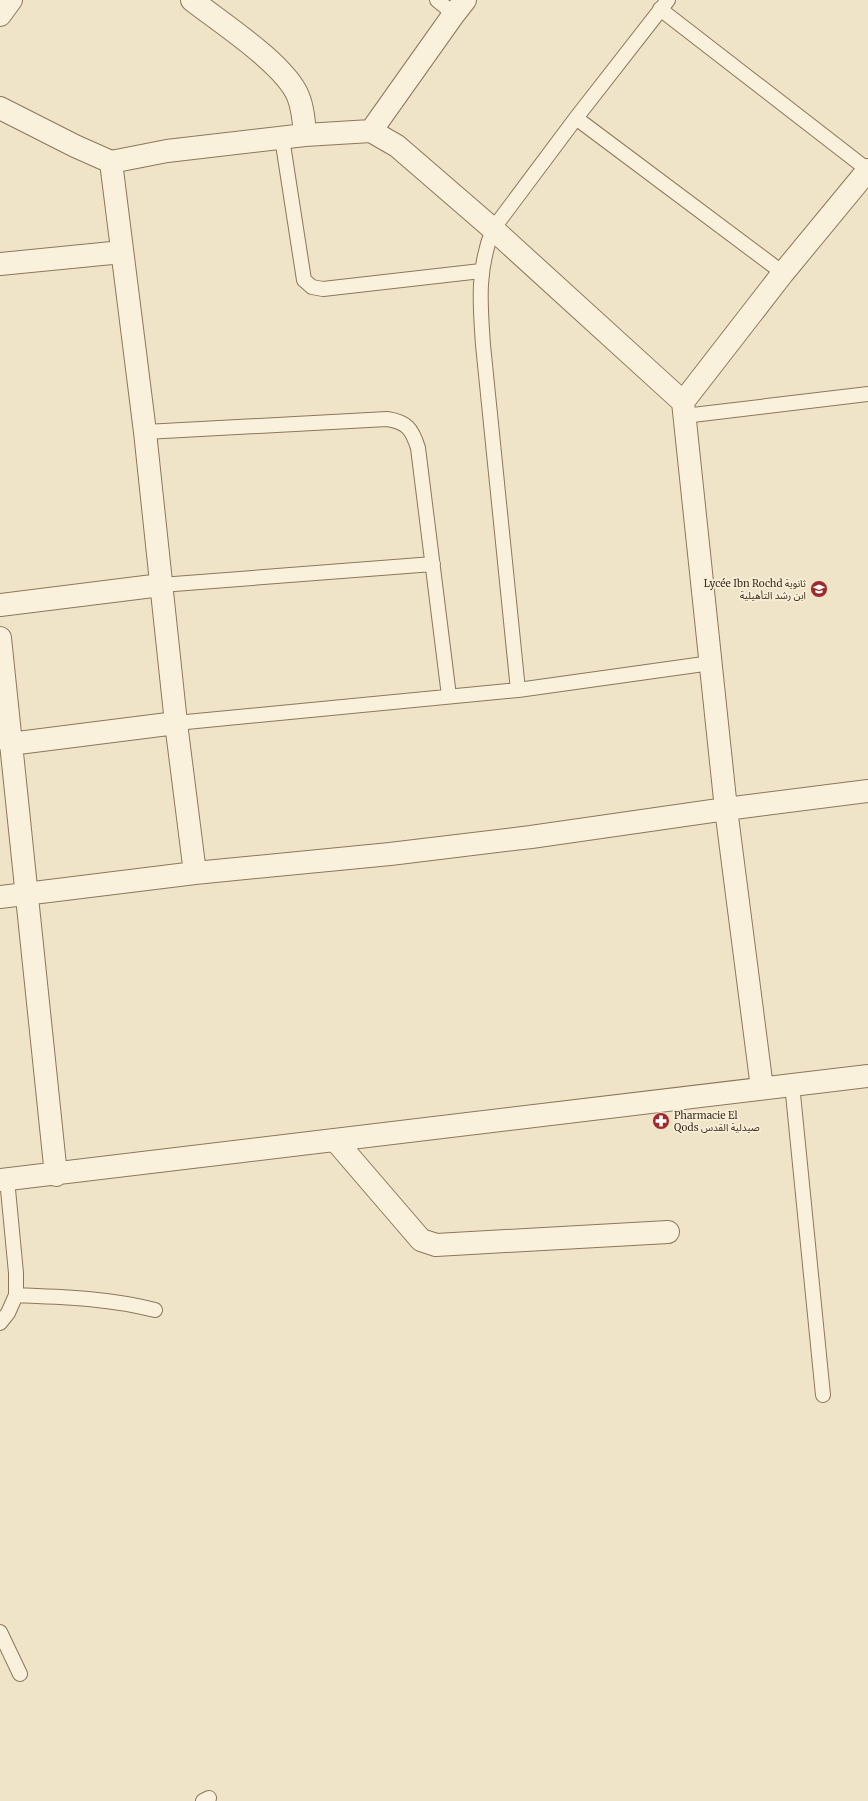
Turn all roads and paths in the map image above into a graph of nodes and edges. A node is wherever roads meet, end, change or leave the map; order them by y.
1 (11, 0) edge
2 (192, 0) edge
3 (452, 5) edge
4 (664, 5) edge
5 (0, 15) edge
6 (0, 108) edge
7 (576, 118) junction
8 (371, 131) junction
9 (306, 135) junction
10 (282, 138) junction
11 (111, 162) junction
12 (868, 170) edge
13 (493, 229) junction
14 (122, 252) junction
15 (0, 264) edge
16 (481, 271) junction
17 (783, 273) junction
18 (868, 394) edge
19 (683, 409) junction
20 (145, 432) junction
21 (433, 564) junction
22 (161, 585) junction
23 (0, 605) edge
24 (0, 638) edge
25 (710, 663) junction
26 (518, 690) junction
27 (449, 696) junction
28 (176, 722) junction
29 (10, 744) junction
30 (868, 790) edge
31 (726, 809) junction
32 (195, 873) junction
33 (28, 893) junction
34 (0, 897) edge
35 (868, 1076) edge
36 (792, 1084) junction
37 (762, 1088) junction
38 (335, 1140) junction
39 (56, 1174) junction
40 (4, 1180) edge
41 (668, 1232) dead end
42 (16, 1295) junction
43 (155, 1310) dead end
44 (0, 1323) edge
45 (823, 1395) dead end
46 (0, 1632) edge
47 (20, 1674) dead end

1 - 5 street
2 - 9 street
3 - 8 street
4 - 7 lane
4 - 12 lane
6 - 11 street
7 - 13 lane
7 - 17 lane
8 - 9 street
8 - 13 street
9 - 10 street
10 - 11 street
10 - 16 lane
11 - 14 street
12 - 17 street
13 - 16 lane
13 - 19 street
14 - 15 street
14 - 20 street
16 - 26 lane
17 - 19 street
18 - 19 lane
19 - 25 street
20 - 21 lane
20 - 22 street
21 - 22 lane
21 - 27 lane
22 - 23 street
22 - 28 street
24 - 29 street
25 - 26 lane
25 - 31 street
26 - 27 lane
27 - 28 lane
28 - 29 street
28 - 32 street
29 - 33 street
30 - 31 street
31 - 32 street
31 - 37 street
32 - 33 street
33 - 34 street
33 - 39 street
35 - 36 street
36 - 37 street
36 - 45 lane
37 - 38 street
38 - 39 street
38 - 41 street
39 - 40 street
40 - 42 lane
42 - 43 lane
42 - 44 lane
46 - 47 lane

